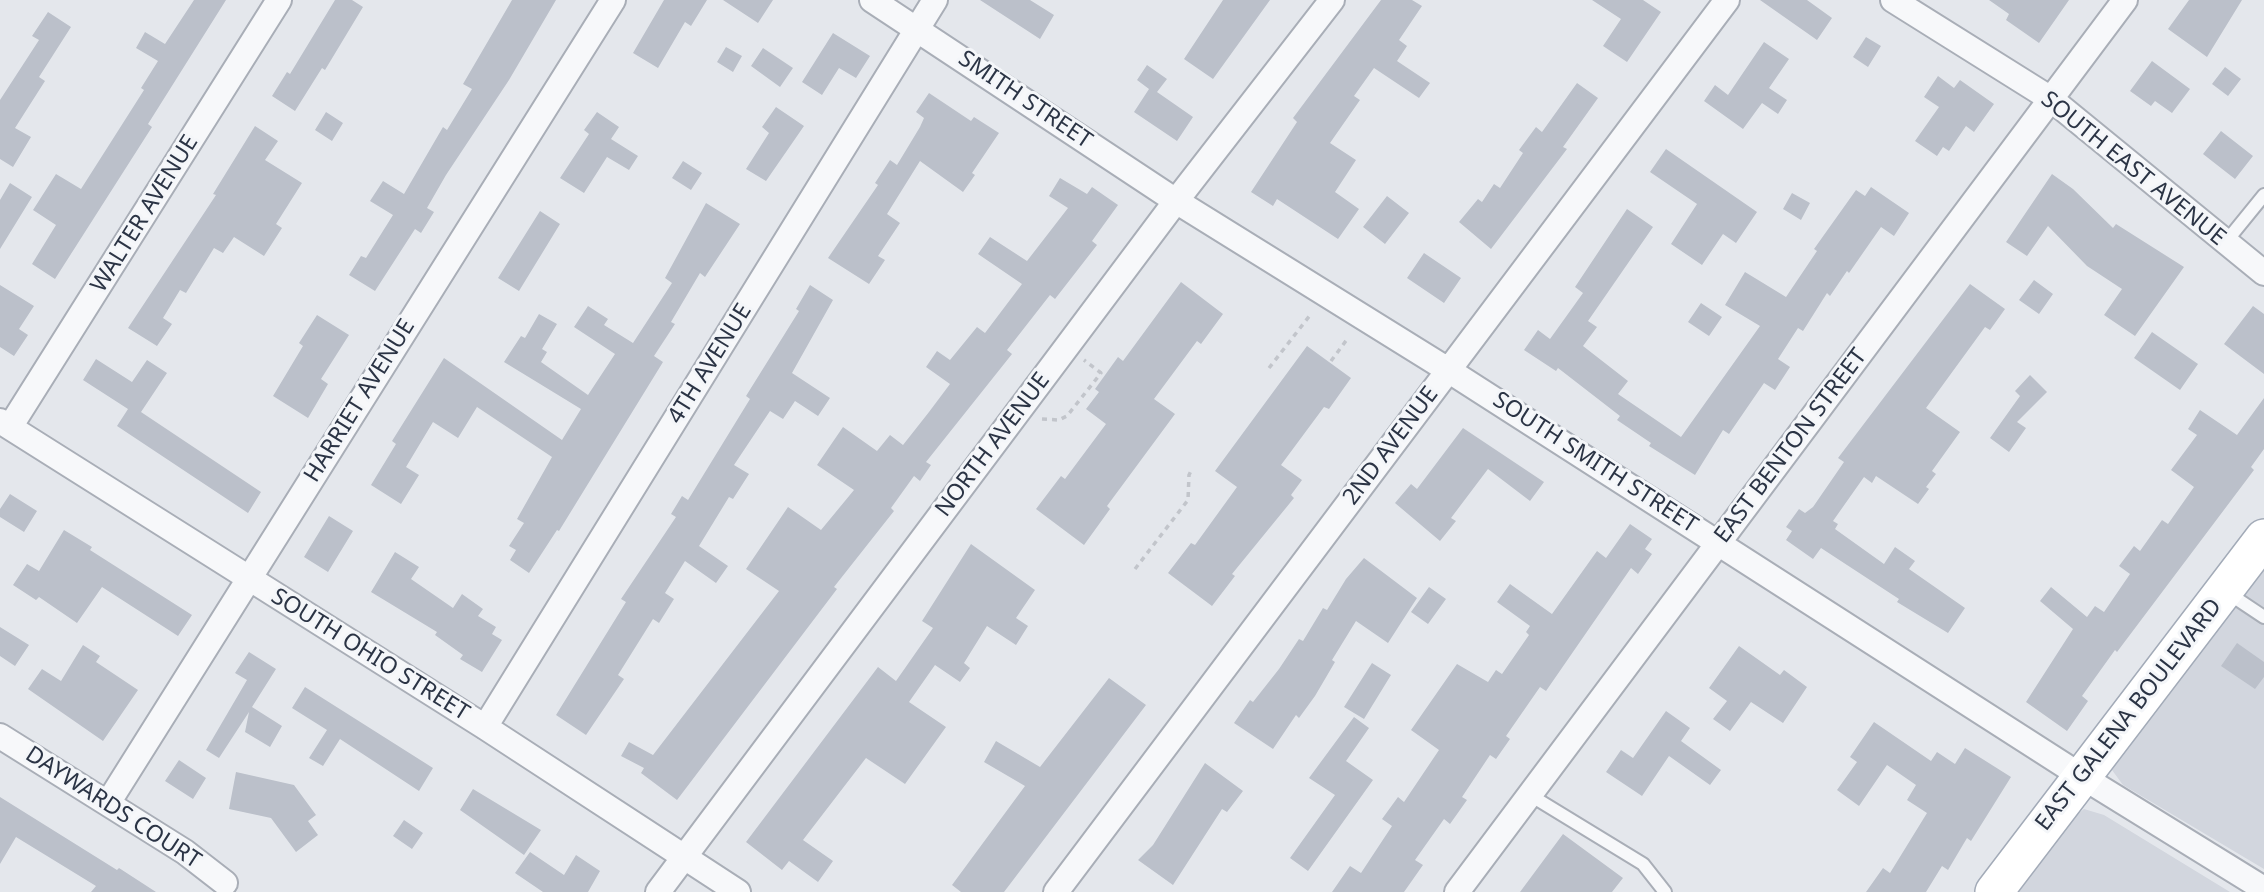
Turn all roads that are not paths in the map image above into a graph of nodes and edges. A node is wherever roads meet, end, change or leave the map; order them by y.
1 (279, 0) edge
2 (613, 0) edge
3 (873, 0) edge
4 (935, 0) edge
5 (1332, 0) edge
6 (1727, 0) edge
7 (1893, 0) edge
8 (2125, 0) edge
9 (918, 28) junction
10 (2051, 99) junction
11 (2264, 195) edge
12 (1176, 201) junction
13 (2225, 243) junction
14 (2264, 273) edge
15 (1448, 370) junction
16 (5, 424) edge
17 (2264, 538) edge
18 (1719, 543) junction
19 (248, 578) junction
20 (2225, 591) junction
21 (2264, 617) edge
22 (485, 727) junction
23 (0, 736) edge
24 (2081, 776) junction
25 (1530, 795) junction
26 (108, 803) junction
27 (684, 857) junction
28 (225, 883) dead end
29 (2264, 889) edge
30 (1999, 890) edge
31 (658, 892) edge
32 (738, 892) edge
33 (1056, 892) edge
34 (1457, 892) edge
35 (1665, 892) edge

1 - 16 street, WALTER AVENUE
2 - 19 street, HARRIET AVENUE
3 - 9 street, SMITH STREET
4 - 9 street, 4TH AVENUE
5 - 12 street, NORTH AVENUE
6 - 15 street, 2ND AVENUE
7 - 10 street, SOUTH EAST AVENUE
8 - 10 street, EAST BENTON STREET
9 - 12 street, SMITH STREET
9 - 22 street, 4TH AVENUE
10 - 13 street, SOUTH EAST AVENUE
10 - 18 street, EAST BENTON STREET
11 - 13 lane
12 - 15 street, SOUTH SMITH STREET
12 - 27 street, NORTH AVENUE
13 - 14 street, SOUTH EAST AVENUE
15 - 18 street, SOUTH SMITH STREET
15 - 33 street, 2ND AVENUE
16 - 19 street, SOUTH OHIO STREET
17 - 20 main road, EAST GALENA BOULEVARD
18 - 24 street, SOUTH SMITH STREET
18 - 25 street, EAST BENTON STREET
19 - 22 street, SOUTH OHIO STREET
19 - 26 street, HARRIET AVENUE
20 - 21 lane
20 - 24 main road, EAST GALENA BOULEVARD
22 - 27 street, SOUTH OHIO STREET
23 - 26 street, DAYWARDS COURT
24 - 29 street, SOUTH SMITH STREET
24 - 30 main road, EAST GALENA BOULEVARD
25 - 34 street, EAST BENTON STREET
25 - 35 lane
26 - 28 street, DAYWARDS COURT
27 - 31 street, NORTH AVENUE
27 - 32 street, SOUTH OHIO STREET

